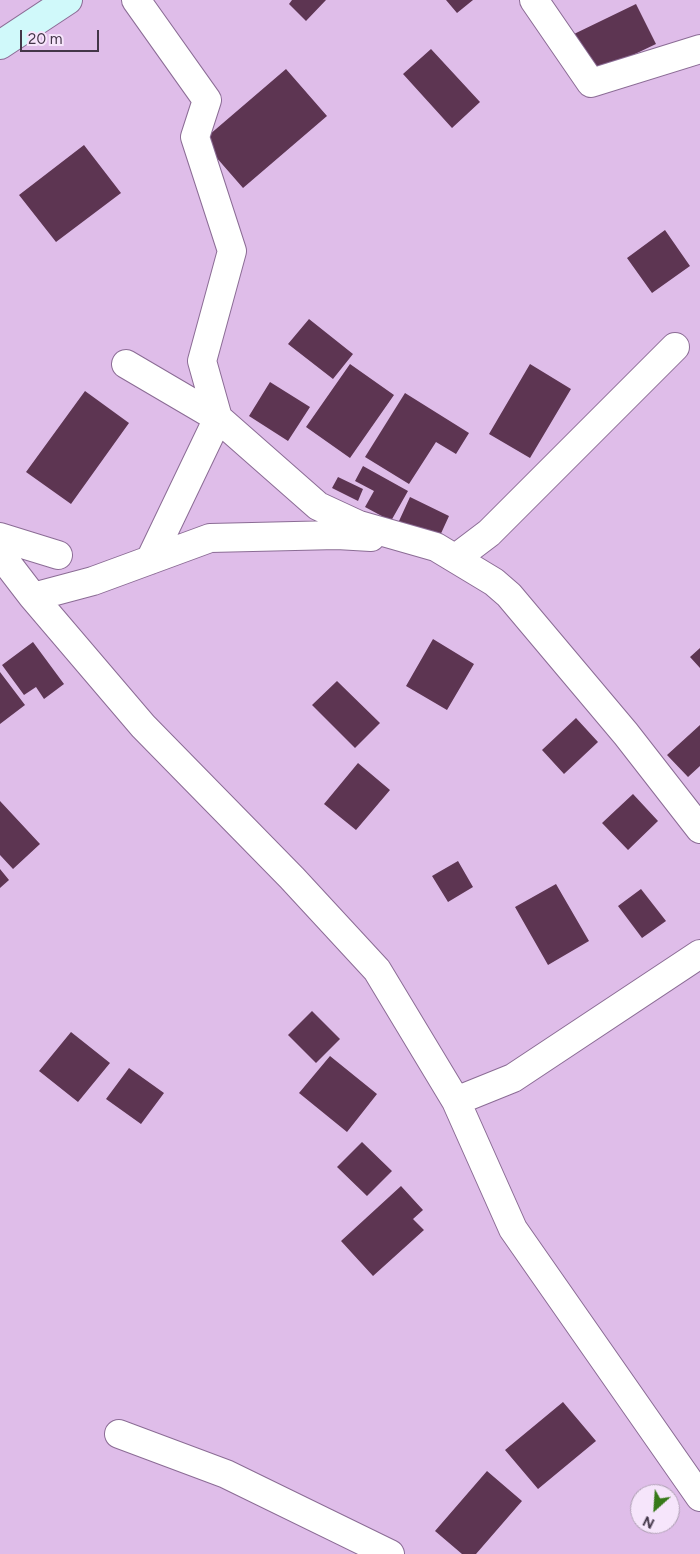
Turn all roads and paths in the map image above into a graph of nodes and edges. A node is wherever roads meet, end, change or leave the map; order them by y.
1 (68, 0) edge
2 (136, 0) edge
3 (534, 0) edge
4 (0, 45) edge
5 (700, 49) edge
6 (675, 347) dead end
7 (126, 364) dead end
8 (218, 418) junction
9 (0, 537) edge
10 (400, 539) junction
11 (0, 554) edge
12 (58, 555) dead end
13 (456, 558) junction
14 (150, 560) junction
15 (33, 597) junction
16 (700, 829) edge
17 (700, 954) edge
18 (456, 1101) junction
19 (119, 1434) dead end
20 (700, 1497) edge
21 (390, 1554) edge

1 - 4 main road
2 - 8 street
3 - 5 street
6 - 13 street
7 - 8 street
8 - 10 street
8 - 14 street
9 - 12 street
10 - 13 street
10 - 14 street
11 - 15 street
13 - 16 street
14 - 15 street
15 - 18 street
17 - 18 street
18 - 20 street
19 - 21 street

